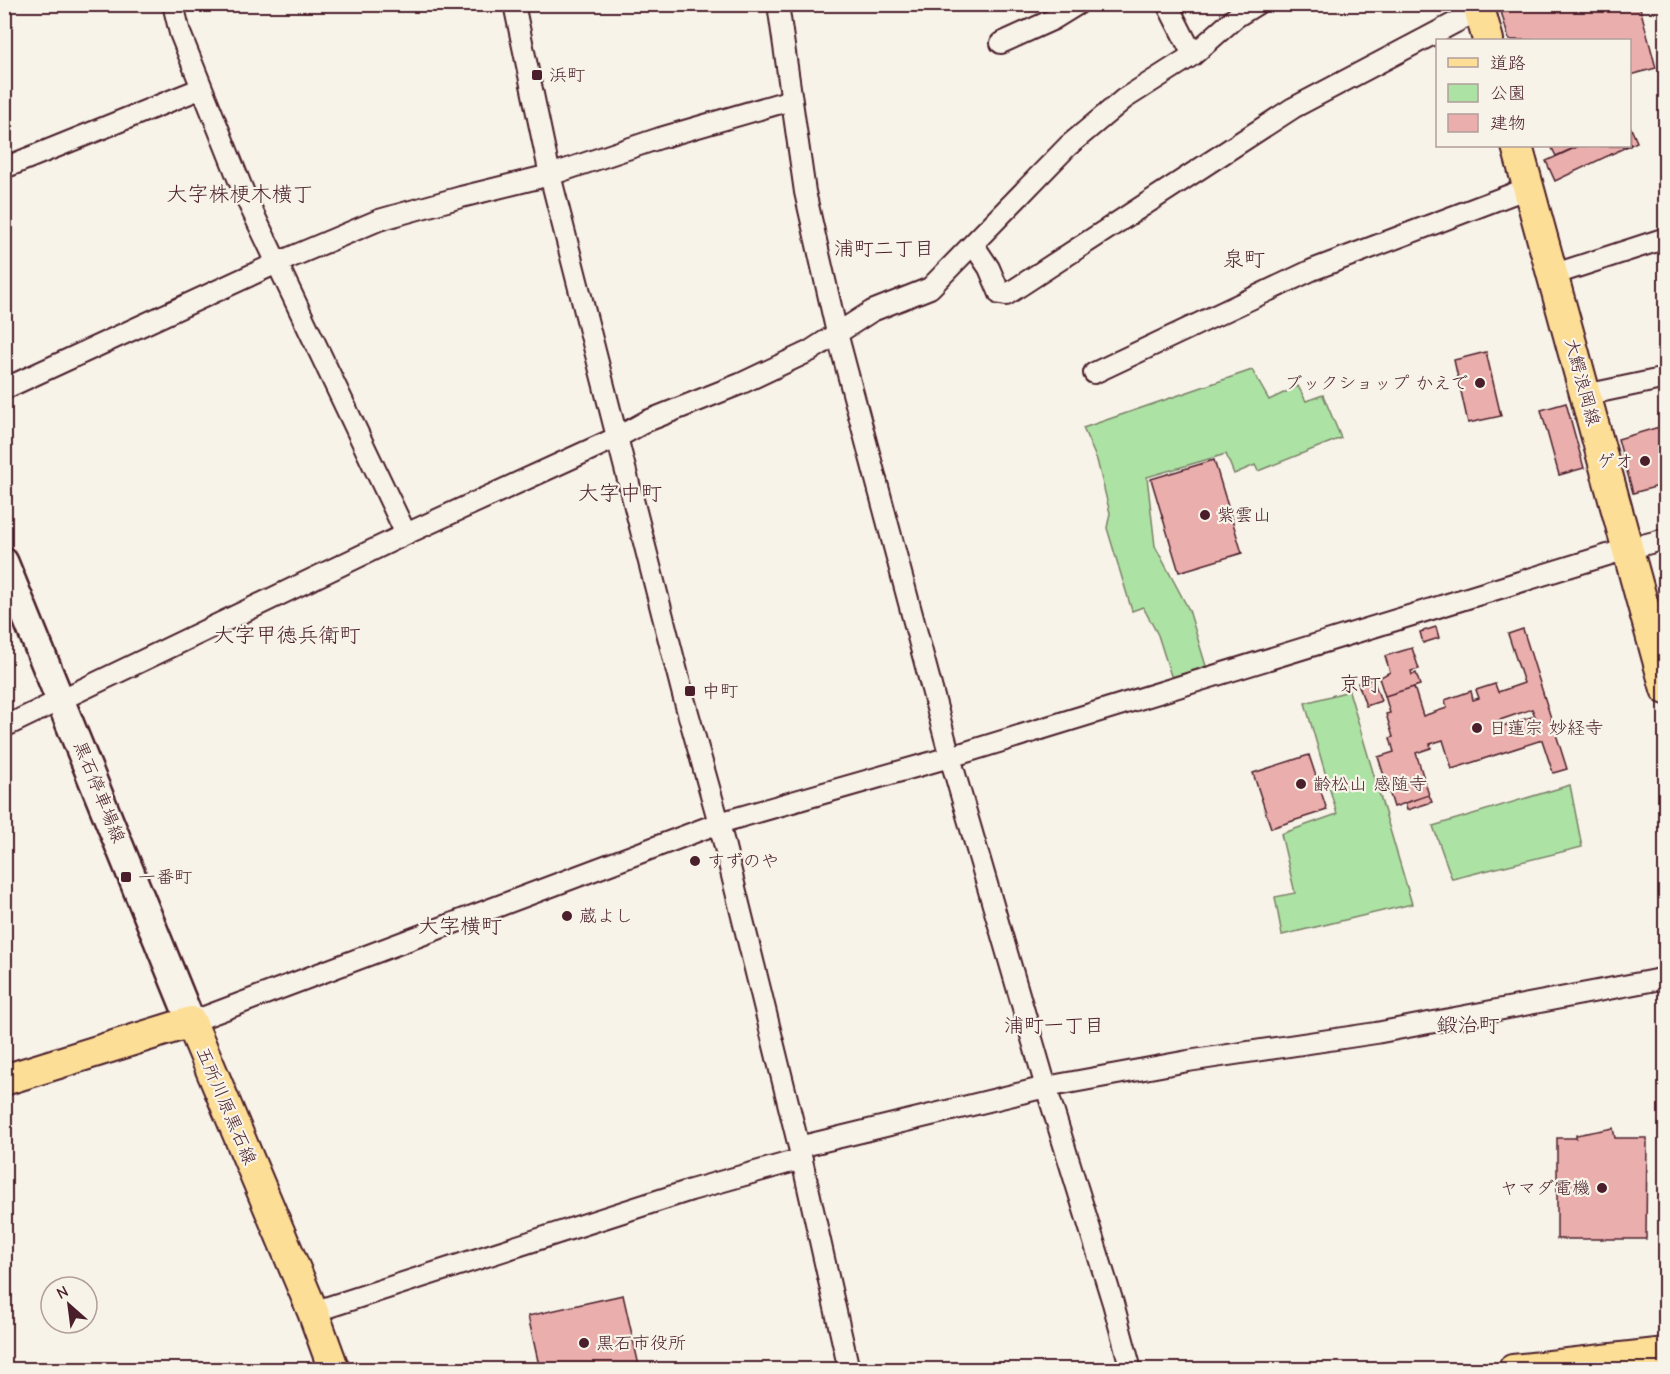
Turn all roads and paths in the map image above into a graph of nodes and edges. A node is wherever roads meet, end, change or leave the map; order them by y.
1 (173, 4) edge
2 (514, 4) edge
3 (778, 4) edge
4 (1078, 4) edge
5 (1167, 4) edge
6 (1257, 4) edge
7 (1479, 7) edge
8 (1488, 39) edge
9 (1001, 43) dead end
10 (1193, 54) junction
11 (202, 88) junction
12 (791, 100) junction
13 (1517, 147) edge
14 (4, 168) edge
15 (550, 175) junction
16 (1528, 188) junction
17 (1665, 238) edge
18 (973, 244) junction
19 (277, 263) junction
20 (1552, 275) junction
21 (837, 333) junction
22 (1094, 373) dead end
23 (1665, 378) edge
24 (4, 389) edge
25 (1585, 395) junction
26 (618, 437) junction
27 (406, 534) junction
28 (1665, 539) edge
29 (1627, 549) junction
30 (4, 562) edge
31 (1665, 689) edge
32 (62, 700) junction
33 (4, 727) edge
34 (950, 757) junction
35 (719, 823) junction
36 (1665, 978) edge
37 (190, 1022) junction
38 (4, 1080) edge
39 (1046, 1087) junction
40 (800, 1153) junction
41 (313, 1312) junction
42 (1665, 1353) edge
43 (328, 1368) edge
44 (849, 1370) edge
45 (1131, 1370) edge
46 (1513, 1370) edge

1 - 11 street
2 - 15 street
3 - 12 street
4 - 9 street
5 - 10 street
6 - 10 street
7 - 8 main road
7 - 18 street
10 - 18 street
11 - 14 street
11 - 19 street
12 - 15 street
12 - 21 street
13 - 16 main road, 大鰐浪岡線
15 - 19 street
15 - 26 street
16 - 20 main road, 大鰐浪岡線
16 - 22 street
17 - 20 street
18 - 21 street
19 - 24 street
19 - 27 street
20 - 25 main road, 大鰐浪岡線
21 - 26 street
21 - 34 street
23 - 25 street
25 - 29 main road, 大鰐浪岡線
26 - 27 street
26 - 35 street
27 - 32 street
28 - 29 street
29 - 31 main road, 大鰐浪岡線
29 - 34 street
30 - 32 main road, 黒石停車場線
32 - 33 street
32 - 37 main road, 黒石停車場線
34 - 35 street
34 - 39 street
35 - 37 street
35 - 40 street
36 - 39 street
37 - 38 main road
37 - 41 main road, 五所川原黒石線
39 - 40 street
39 - 45 street
40 - 41 street
40 - 44 street
41 - 43 main road, 五所川原黒石線
42 - 46 main road

